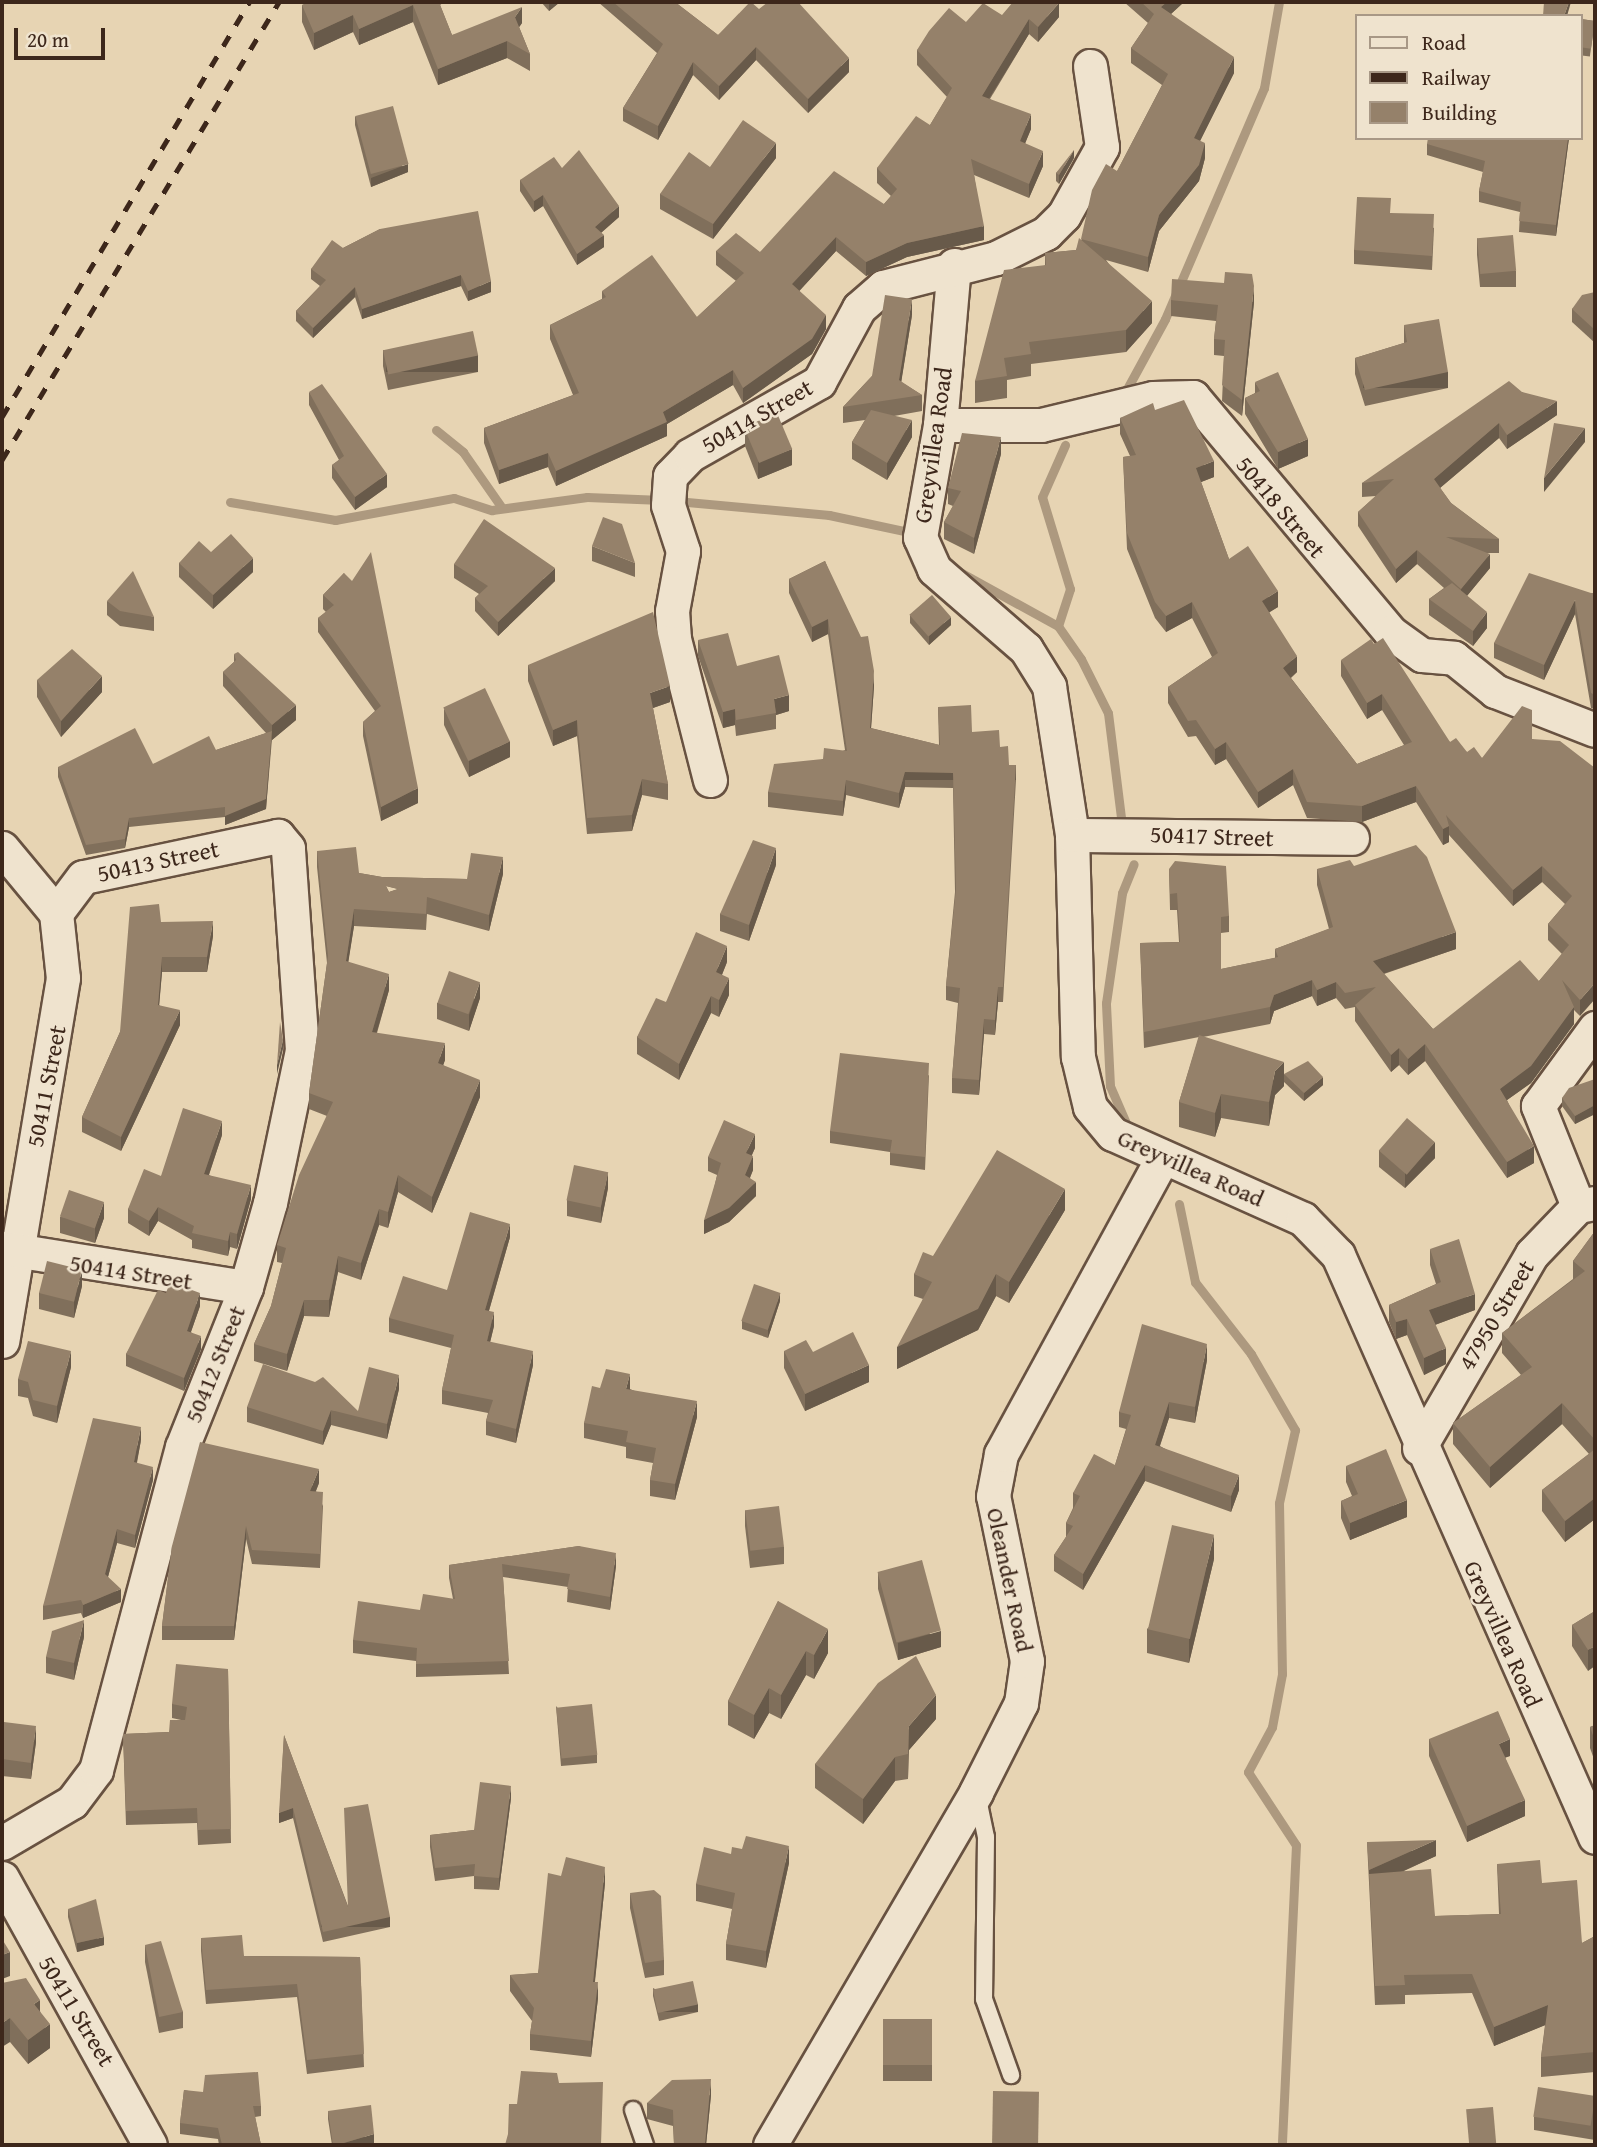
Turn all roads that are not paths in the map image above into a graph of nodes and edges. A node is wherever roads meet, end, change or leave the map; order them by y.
1 (1090, 66) dead end
2 (954, 265) junction
3 (940, 425) junction
4 (1595, 730) edge
5 (710, 780) dead end
6 (1072, 835) junction
7 (278, 836) joint
8 (1352, 838) dead end
9 (2, 848) edge
10 (56, 913) junction
11 (1595, 1028) edge
12 (1163, 1157) junction
13 (1587, 1205) edge
14 (9, 1250) edge
15 (246, 1287) junction
16 (2, 1341) edge
17 (1419, 1448) junction
18 (976, 1792) junction
19 (1595, 1837) edge
20 (2, 1843) edge
21 (2, 1878) edge
22 (1011, 2076) dead end
23 (633, 2109) dead end
24 (150, 2145) edge
25 (645, 2145) edge
26 (770, 2145) edge

1 - 2 street, 50414 Street
2 - 3 street, Greyvillea Road
2 - 5 street, 50414 Street
3 - 4 street, 50418 Street
3 - 6 street, Greyvillea Road
6 - 8 street, 50417 Street
6 - 12 street, Greyvillea Road
7 - 10 street, 50413 Street
7 - 15 street, 50412 Street
9 - 10 street
10 - 14 street, 50411 Street
11 - 13 street
12 - 17 street, Greyvillea Road
12 - 18 street, Oleander Road
13 - 17 street, 47950 Street
14 - 15 street, 50414 Street
14 - 16 street, 50411 Street
15 - 20 street, 50412 Street
17 - 19 street, Greyvillea Road
18 - 22 lane
18 - 26 street, Oleander Road
21 - 24 street, 50411 Street
23 - 25 lane

